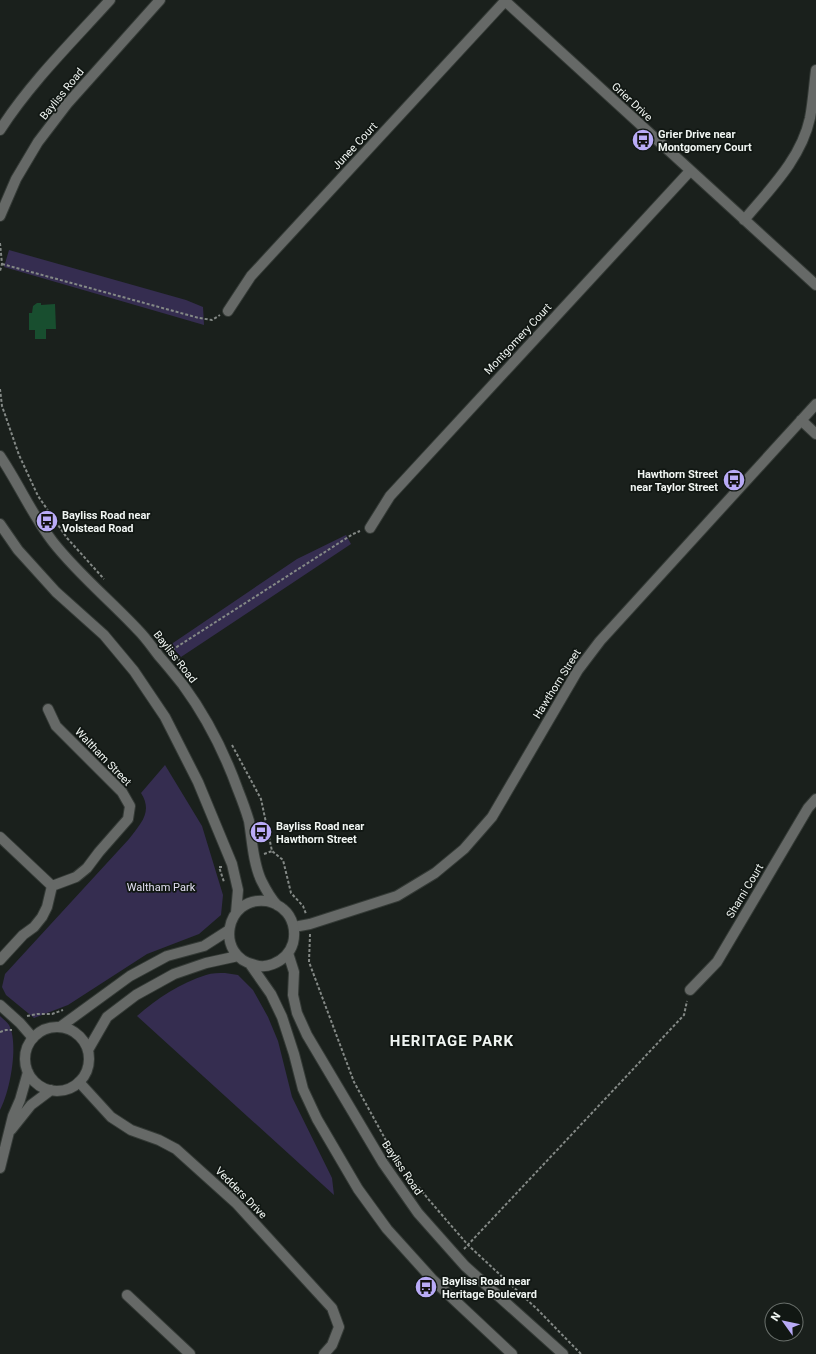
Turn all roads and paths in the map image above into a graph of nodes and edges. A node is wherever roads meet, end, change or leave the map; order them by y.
1 (110, 0) edge
2 (160, 0) edge
3 (505, 1) edge
4 (816, 70) edge
5 (0, 130) edge
6 (690, 171) junction
7 (0, 216) edge
8 (744, 220) junction
9 (0, 243) edge
10 (2, 264) junction
11 (0, 271) edge
12 (816, 285) edge
13 (228, 311) joint
14 (816, 404) edge
15 (801, 420) junction
16 (816, 434) edge
17 (0, 456) edge
18 (0, 524) edge
19 (370, 528) joint
20 (172, 650) dead end
21 (48, 709) dead end
22 (816, 799) edge
23 (0, 837) edge
24 (272, 851) dead end
25 (255, 857) junction
26 (232, 864) junction
27 (225, 885) dead end
28 (52, 886) junction
29 (276, 904) junction
30 (236, 913) junction
31 (294, 926) junction
32 (229, 930) junction
33 (288, 953) junction
34 (238, 956) junction
35 (0, 960) edge
36 (250, 964) junction
37 (690, 990) joint
38 (0, 1005) edge
39 (64, 1010) dead end
40 (20, 1023) junction
41 (60, 1027) junction
42 (0, 1032) edge
43 (33, 1038) junction
44 (88, 1050) junction
45 (28, 1072) junction
46 (79, 1082) junction
47 (51, 1090) junction
48 (9, 1133) junction
49 (0, 1168) edge
50 (456, 1256) junction
51 (127, 1295) dead end
52 (190, 1354) edge
53 (324, 1354) edge
54 (512, 1354) edge
55 (563, 1354) edge

1 - 5 street
2 - 7 street, Bayliss Road
3 - 6 street, Grier Drive
3 - 13 street, Junee Court
4 - 8 street
6 - 8 street, Grier Drive
6 - 19 street, Montgomery Court
8 - 12 street, Grier Drive
9 - 10 path
10 - 11 path
10 - 13 path
14 - 15 street, Hawthorn Street
15 - 16 street
15 - 31 street, Hawthorn Street
17 - 25 street, Bayliss Road
18 - 26 street
19 - 20 path
21 - 28 street, Waltham Street
22 - 37 street, Sharni Court
23 - 28 street
24 - 25 path
25 - 29 street, Bayliss Road
26 - 27 path
26 - 30 street
28 - 35 street
29 - 30 street
29 - 31 street, Bayliss Road
30 - 32 street
31 - 33 street
32 - 34 street
32 - 41 street
33 - 36 street
33 - 50 street, Bayliss Road
34 - 36 street
34 - 44 street
36 - 54 street
37 - 50 path
38 - 40 street
39 - 40 path
40 - 42 path
40 - 43 street
41 - 43 street
41 - 44 street
43 - 45 street
44 - 46 street
45 - 47 street
45 - 48 street
46 - 47 street
46 - 53 street, Vedders Drive
47 - 48 street
48 - 49 street
50 - 55 street, Bayliss Road
51 - 52 street

